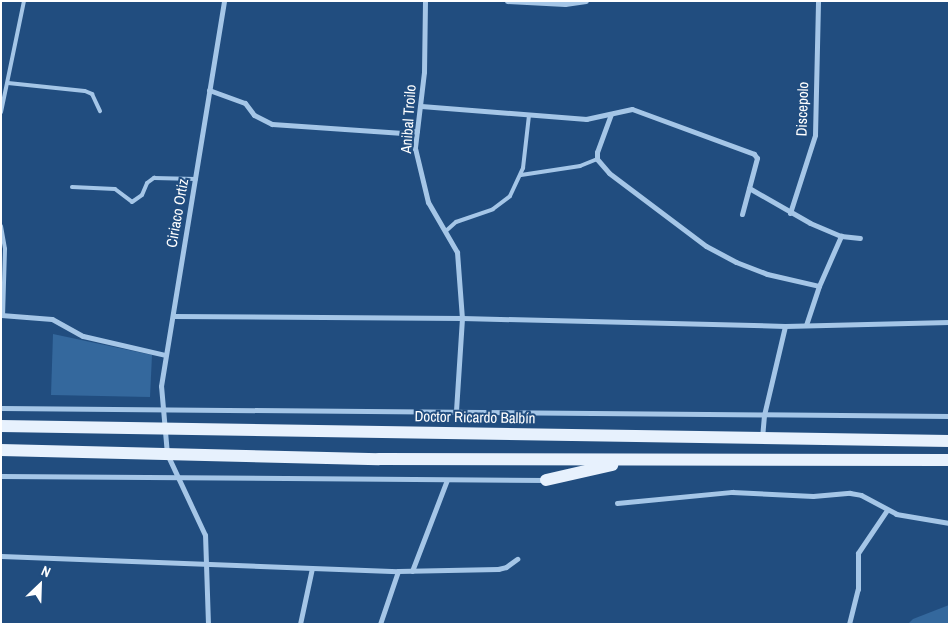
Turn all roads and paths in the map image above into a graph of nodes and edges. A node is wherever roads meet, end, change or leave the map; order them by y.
1 (24, 1) edge
2 (224, 1) edge
3 (425, 1) edge
4 (507, 1) edge
5 (586, 1) edge
6 (818, 1) edge
7 (8, 83) junction
8 (209, 90) junction
9 (421, 106) junction
10 (100, 111) dead end
11 (1, 112) edge
12 (612, 114) junction
13 (530, 115) junction
14 (417, 130) junction
15 (597, 159) junction
16 (521, 175) junction
17 (196, 179) junction
18 (72, 187) dead end
19 (749, 188) junction
20 (790, 213) junction
21 (742, 214) dead end
22 (1, 226) edge
23 (447, 230) junction
24 (841, 236) junction
25 (860, 238) dead end
26 (819, 286) junction
27 (2, 315) edge
28 (172, 316) junction
29 (462, 318) junction
30 (949, 322) edge
31 (784, 326) junction
32 (806, 326) junction
33 (165, 355) junction
34 (1, 408) edge
35 (161, 410) junction
36 (456, 411) junction
37 (764, 415) junction
38 (949, 416) edge
39 (1, 426) edge
40 (164, 429) junction
41 (762, 438) junction
42 (949, 440) edge
43 (1, 450) edge
44 (168, 454) junction
45 (634, 460) junction
46 (949, 460) edge
47 (1, 476) edge
48 (178, 479) junction
49 (447, 480) junction
50 (546, 480) joint
51 (617, 503) dead end
52 (887, 510) junction
53 (949, 523) edge
54 (1, 556) edge
55 (517, 559) dead end
56 (208, 563) junction
57 (312, 568) junction
58 (412, 570) junction
59 (398, 571) junction
60 (208, 624) edge
61 (300, 624) edge
62 (380, 624) edge
63 (849, 624) edge

1 - 7 lane
2 - 8 street, Ciriaco Ortiz
3 - 9 street, Anibal Troilo
4 - 5 street
6 - 20 street, Discepolo
7 - 10 lane
7 - 11 lane
8 - 14 street
8 - 17 street, Ciriaco Ortiz
9 - 13 street
9 - 14 street, Anibal Troilo
12 - 13 street
12 - 15 street
12 - 19 street
13 - 16 lane
14 - 23 street, Anibal Troilo
15 - 16 lane
15 - 26 street
16 - 23 lane
17 - 18 lane
17 - 28 street, Ciriaco Ortiz
19 - 20 street
19 - 21 street
20 - 24 street
22 - 27 lane
23 - 29 street, Anibal Troilo
24 - 25 street
24 - 26 street
26 - 32 street
27 - 33 street
28 - 29 street
28 - 33 street, Ciriaco Ortiz
29 - 31 street
29 - 36 street, Anibal Troilo
30 - 32 street
31 - 32 street
31 - 37 street
33 - 35 street, Ciriaco Ortiz
34 - 35 street
35 - 36 street
35 - 40 street, Ciriaco Ortiz
36 - 37 street
37 - 38 street
37 - 41 street
39 - 40 main road, Doctor Ricardo Balbín
40 - 41 main road, Doctor Ricardo Balbín
40 - 44 street, Ciriaco Ortiz
41 - 42 main road, Doctor Ricardo Balbín
43 - 44 main road
44 - 45 main road
44 - 48 street, Ciriaco Ortiz
45 - 46 main road
45 - 50 main road
47 - 48 street
48 - 49 street
48 - 56 street, Ciriaco Ortiz
49 - 50 street
49 - 58 street
51 - 52 street
52 - 53 street
52 - 63 street
54 - 56 street
55 - 58 street
56 - 57 street
56 - 60 street, Ciriaco Ortiz
57 - 59 street
57 - 61 street
58 - 59 street
59 - 62 street

